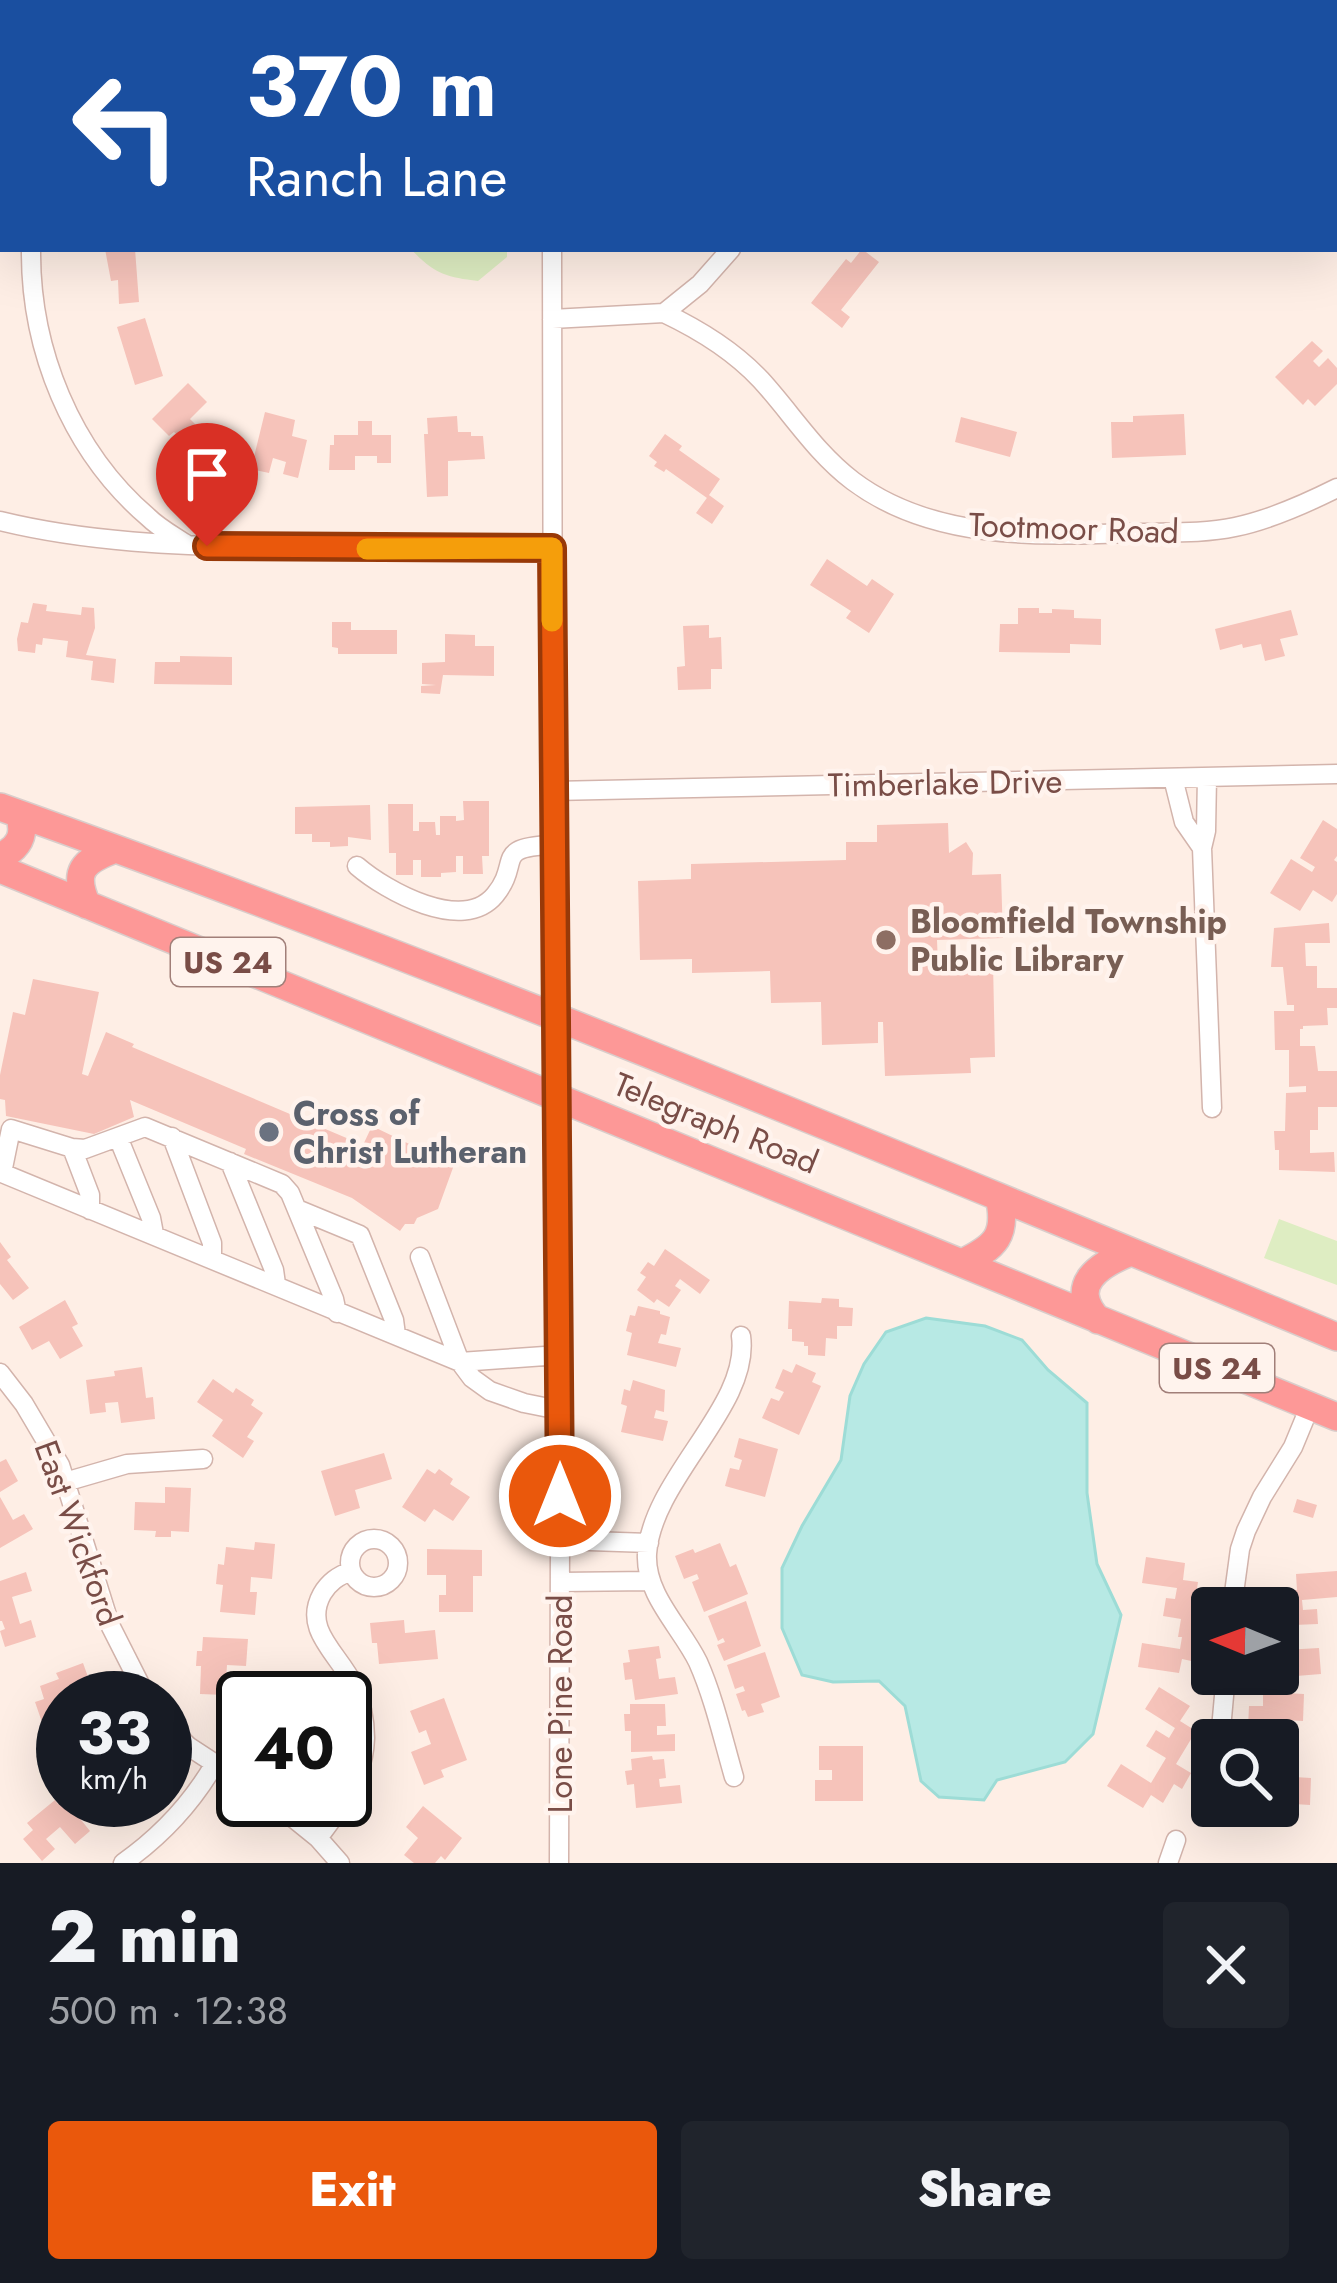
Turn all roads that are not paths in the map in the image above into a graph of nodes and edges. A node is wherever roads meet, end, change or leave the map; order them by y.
1 (31, 252) edge
2 (551, 252) edge
3 (728, 252) edge
4 (664, 313) junction
5 (552, 319) junction
6 (1337, 488) edge
7 (0, 520) edge
8 (187, 545) junction
9 (552, 548) junction
10 (1337, 774) edge
11 (1207, 777) junction
12 (1173, 778) junction
13 (553, 790) junction
14 (9, 811) edge
15 (553, 845) junction
16 (1202, 848) junction
17 (115, 849) junction
18 (0, 857) edge
19 (357, 866) dead end
20 (0, 869) edge
21 (88, 905) junction
22 (555, 1016) junction
23 (556, 1097) junction
24 (1212, 1108) dead end
25 (172, 1136) junction
26 (118, 1137) junction
27 (72, 1148) junction
28 (230, 1162) junction
29 (999, 1198) junction
30 (297, 1209) junction
31 (90, 1210) junction
32 (154, 1234) junction
33 (1131, 1252) junction
34 (420, 1257) dead end
35 (212, 1258) junction
36 (962, 1263) junction
37 (276, 1284) junction
38 (337, 1312) junction
39 (1098, 1320) junction
40 (397, 1336) junction
41 (741, 1336) dead end
42 (1337, 1337) edge
43 (559, 1355) junction
44 (460, 1362) junction
45 (0, 1373) edge
46 (1310, 1406) junction
47 (559, 1410) junction
48 (1337, 1418) edge
49 (203, 1459) dead end
50 (65, 1482) junction
51 (560, 1540) junction
52 (649, 1543) junction
53 (351, 1571) dead end
54 (651, 1581) junction
55 (560, 1582) junction
56 (1235, 1587) edge
57 (133, 1671) edge
58 (192, 1749) edge
59 (214, 1765) joint
60 (734, 1777) dead end
61 (305, 1827) edge
62 (319, 1838) junction
63 (1176, 1840) dead end
64 (123, 1863) edge
65 (340, 1863) edge
66 (559, 1863) edge
67 (1168, 1863) edge

1 - 8 street
2 - 5 street, Lone Pine Road
3 - 4 street
4 - 5 street
4 - 6 street, Tootmoor Road
5 - 9 street, Lone Pine Road
7 - 8 street
8 - 9 street
9 - 13 street, Lone Pine Road
10 - 11 street, Timberlake Drive
11 - 12 street, Timberlake Drive
11 - 16 street
12 - 13 street, Timberlake Drive
12 - 16 street
13 - 15 street, Lone Pine Road
14 - 17 highway, Telegraph Road / US 24
14 - 18 highway
15 - 19 street
15 - 22 street, Lone Pine Road
16 - 24 street
17 - 21 highway
17 - 22 highway, Telegraph Road / US 24
20 - 21 highway, Telegraph Road / US 24
21 - 23 highway, Telegraph Road / US 24
22 - 23 street, Lone Pine Road
22 - 29 highway, Telegraph Road / US 24
23 - 36 highway, Telegraph Road / US 24
23 - 43 street, Lone Pine Road
25 - 26 street
25 - 28 street
25 - 35 street
26 - 27 street
26 - 32 street
27 - 31 street
27 - 31 street
28 - 30 street
28 - 37 street
29 - 33 highway, Telegraph Road / US 24
29 - 36 highway
30 - 38 street
30 - 40 street
31 - 32 street
32 - 35 street
33 - 39 highway
33 - 42 highway, Telegraph Road / US 24
34 - 44 street
35 - 37 street
36 - 39 highway, Telegraph Road / US 24
37 - 38 street
38 - 40 street
39 - 46 highway, Telegraph Road / US 24
40 - 44 street
41 - 52 street
43 - 44 street
43 - 47 street, Lone Pine Road
44 - 47 street
45 - 50 street, East Wickford
46 - 48 highway, Telegraph Road / US 24
46 - 56 street
47 - 51 street, Lone Pine Road
49 - 50 street
50 - 57 street, East Wickford
51 - 52 street
51 - 55 street, Lone Pine Road
52 - 54 street
53 - 62 street
54 - 55 street
54 - 60 street
55 - 66 street, Lone Pine Road
58 - 59 street
59 - 64 street
61 - 62 street
62 - 65 street
63 - 67 street

